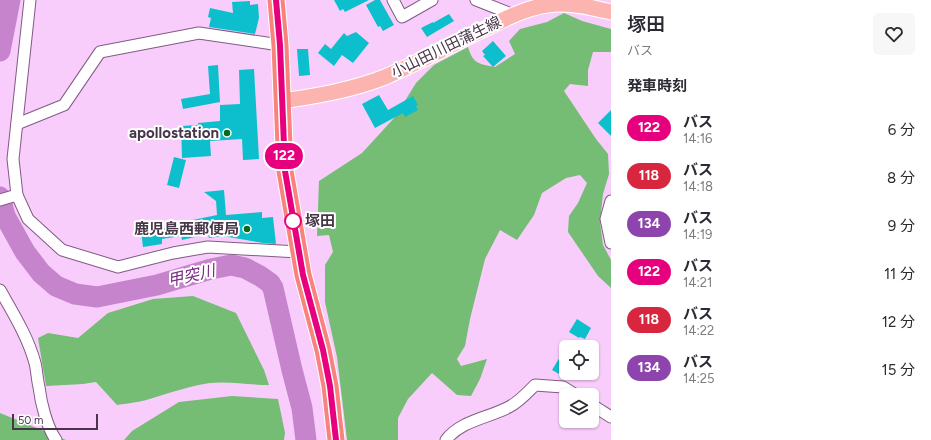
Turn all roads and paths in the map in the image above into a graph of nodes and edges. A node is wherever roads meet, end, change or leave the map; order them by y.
1 (30, 0) edge
2 (276, 0) edge
3 (393, 0) edge
4 (432, 0) edge
5 (476, 0) edge
6 (611, 12) edge
7 (514, 15) junction
8 (280, 45) junction
9 (282, 101) junction
10 (17, 124) junction
11 (17, 195) junction
12 (0, 200) edge
13 (611, 201) edge
14 (611, 243) edge
15 (298, 252) junction
16 (0, 290) edge
17 (566, 388) edge
18 (599, 409) edge
19 (611, 417) edge
20 (56, 440) edge
21 (336, 440) edge
22 (446, 440) edge

1 - 10 street
2 - 8 highway
3 - 4 street
5 - 7 street
6 - 7 main road, 小山田川田蒲生線
7 - 9 main road, 小山田川田蒲生線
8 - 9 highway
8 - 10 street
9 - 15 highway
10 - 11 street
11 - 12 street
11 - 15 street
13 - 14 street
15 - 21 highway
16 - 20 street
17 - 22 street
18 - 19 street

